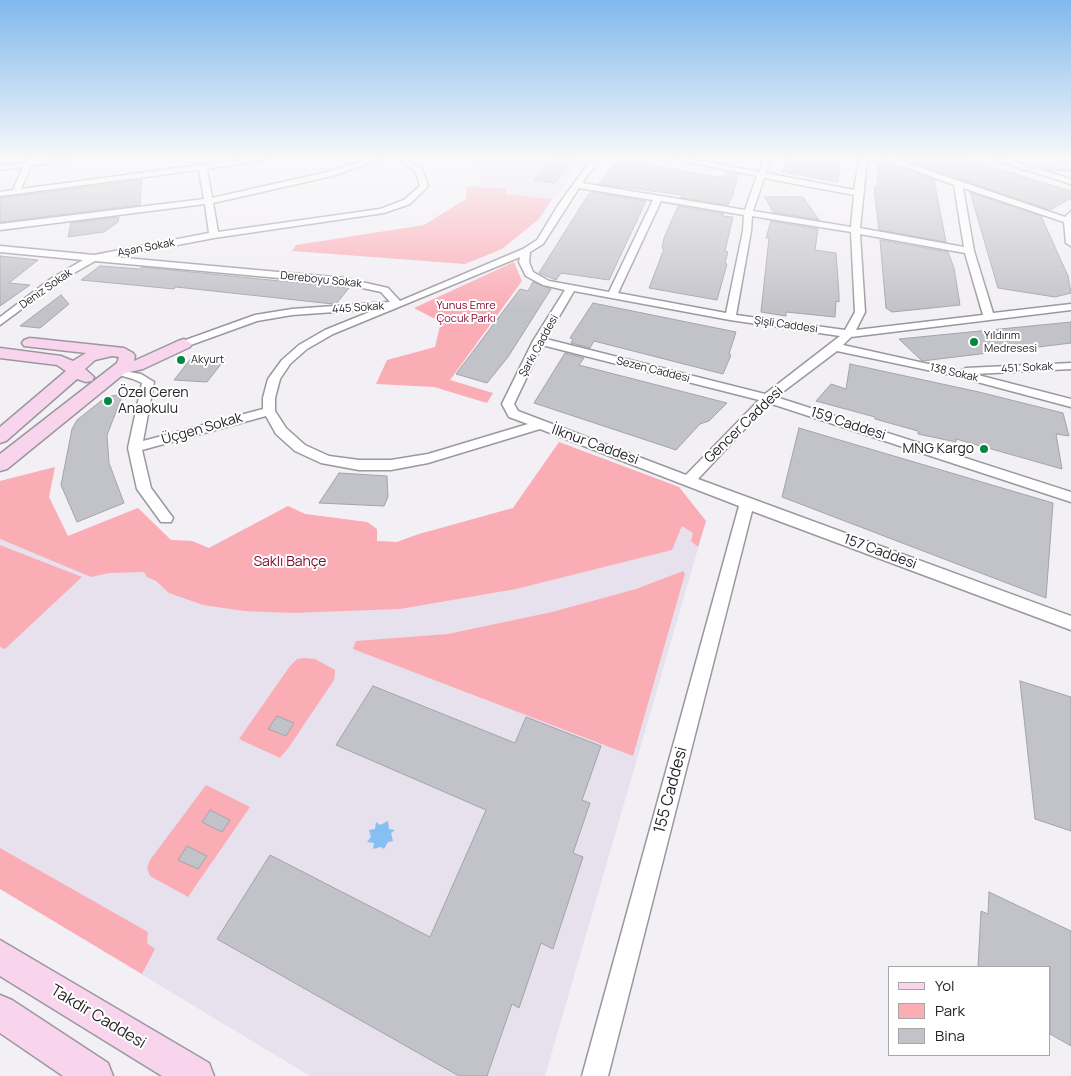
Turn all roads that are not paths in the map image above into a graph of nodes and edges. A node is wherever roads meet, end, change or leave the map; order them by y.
1 (144, 209) edge
2 (211, 209) edge
3 (386, 209) edge
4 (561, 209) edge
5 (653, 209) edge
6 (730, 209) edge
7 (857, 209) edge
8 (962, 209) edge
9 (1043, 209) edge
10 (748, 212) junction
11 (1069, 217) edge
12 (0, 227) edge
13 (855, 230) junction
14 (214, 235) junction
15 (1071, 243) edge
16 (0, 249) edge
17 (526, 251) junction
18 (969, 251) junction
19 (92, 258) junction
20 (571, 288) junction
21 (612, 296) junction
22 (398, 305) junction
23 (1071, 308) edge
24 (730, 317) junction
25 (989, 318) junction
26 (0, 322) edge
27 (848, 334) junction
28 (0, 340) edge
29 (539, 341) junction
30 (184, 344) junction
31 (835, 347) junction
32 (115, 351) junction
33 (0, 353) edge
34 (1071, 366) edge
35 (77, 370) junction
36 (116, 371) junction
37 (952, 372) junction
38 (767, 398) junction
39 (1071, 403) edge
40 (508, 404) joint
41 (269, 411) junction
42 (539, 425) junction
43 (0, 436) edge
44 (136, 448) junction
45 (0, 464) edge
46 (689, 480) junction
47 (1071, 497) edge
48 (747, 503) junction
49 (166, 518) dead end
50 (1071, 623) edge
51 (0, 957) edge
52 (0, 1012) edge
53 (95, 1076) edge
54 (196, 1076) edge
55 (595, 1076) edge

1 - 12 street
2 - 14 street
3 - 14 street, Aşan Sokak
4 - 17 street, 445 Sokak
5 - 21 street
6 - 10 street
7 - 13 street, Gencer Caddesi
8 - 18 street
9 - 11 street
10 - 13 street
10 - 24 street
11 - 15 street
13 - 18 street
13 - 27 street, Gencer Caddesi
14 - 19 street, Aşan Sokak
16 - 19 street, Dereboyu Sokak
17 - 20 street, Şişli Caddesi
17 - 22 street, 445 Sokak
18 - 25 street
19 - 22 street, Dereboyu Sokak
19 - 26 street, Deniz Sokak
20 - 21 street, Şişli Caddesi
20 - 29 street, Şarkı Caddesi
21 - 24 street, Şişli Caddesi
22 - 30 street, 445 Sokak
22 - 41 street
23 - 25 street, Şişli Caddesi
24 - 27 street, Şişli Caddesi
25 - 27 street, Şişli Caddesi
27 - 31 street, Gencer Caddesi
28 - 32 main road
29 - 38 street, Sezen Caddesi
29 - 40 street, Şarkı Caddesi
30 - 32 main road, 445 Sokak
30 - 36 main road, 445 Sokak
31 - 37 street, 138 Sokak
31 - 38 street, Gencer Caddesi
32 - 35 main road
32 - 36 main road
33 - 35 main road, 445 Sokak
34 - 37 street, 451. Sokak
35 - 36 main road, 445 Sokak
35 - 43 main road
36 - 44 street
36 - 45 main road
37 - 39 street, 138 Sokak
38 - 46 street, Gencer Caddesi
38 - 47 street, 159 Caddesi
40 - 42 street, İlknur Caddesi
41 - 42 street
41 - 44 street, Üçgen Sokak
42 - 46 street, İlknur Caddesi
44 - 49 street
46 - 48 street, 157 Caddesi
48 - 50 street, 157 Caddesi
48 - 55 street, 155 Caddesi
51 - 54 main road, Takdir Caddesi
52 - 53 main road

